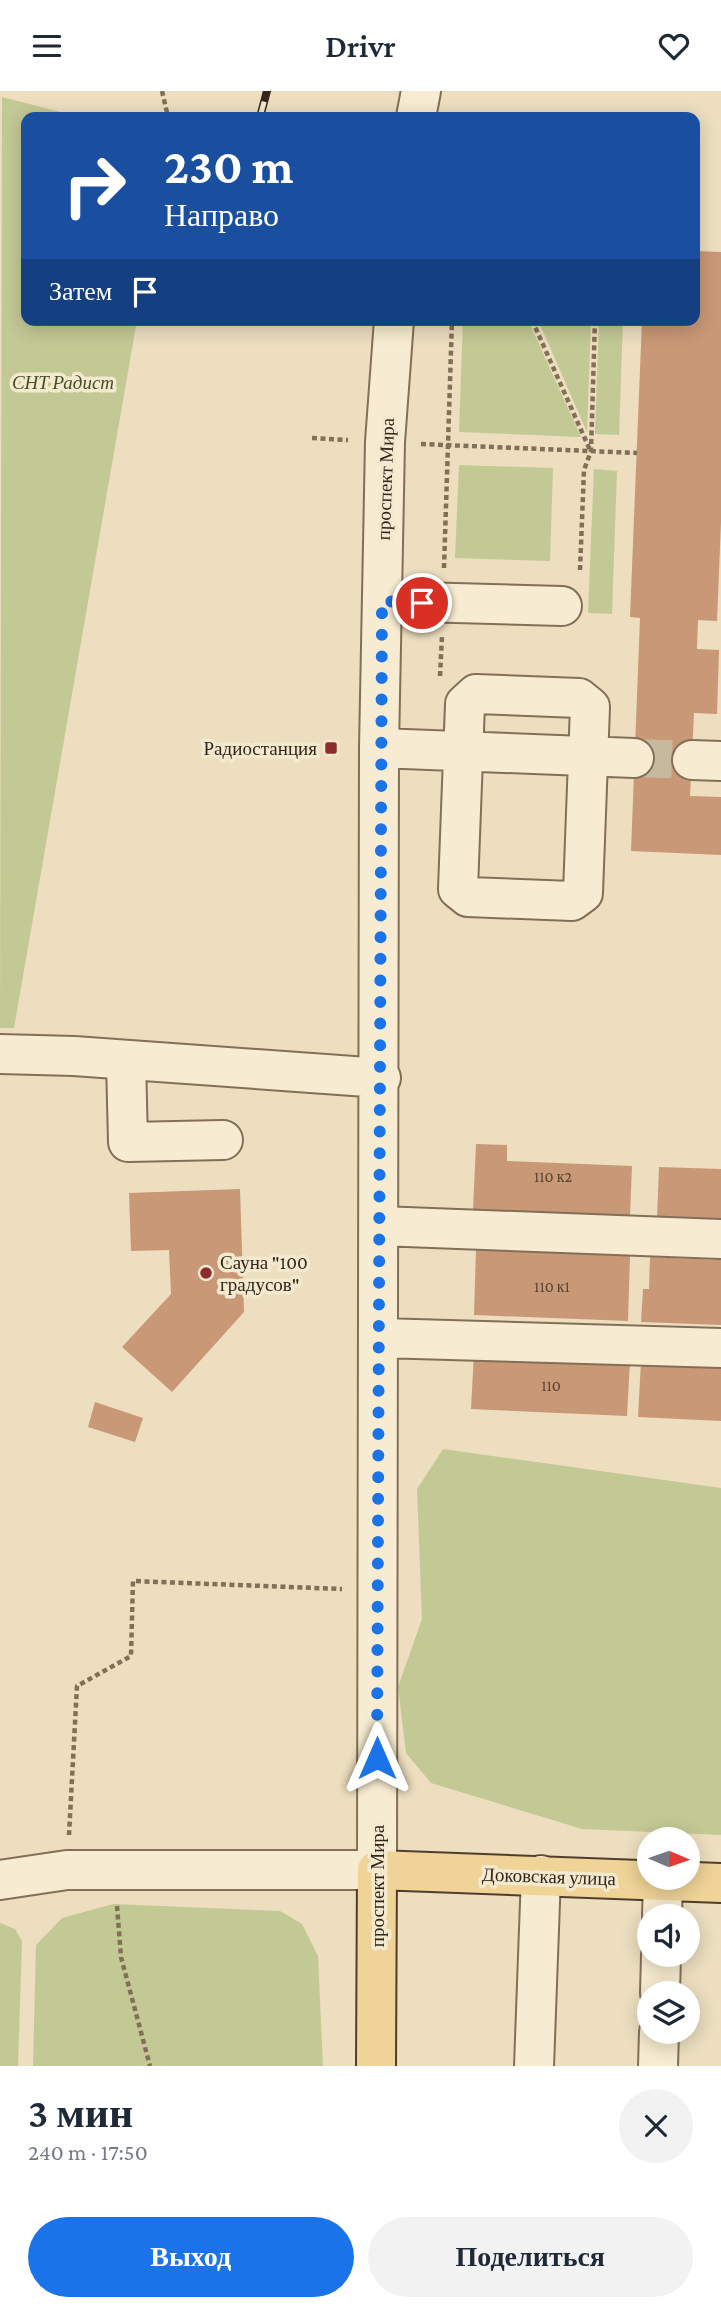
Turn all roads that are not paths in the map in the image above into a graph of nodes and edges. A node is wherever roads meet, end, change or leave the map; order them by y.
1 (421, 91) edge
2 (417, 112) edge
3 (394, 326) edge
4 (382, 601) junction
5 (562, 606) dead end
6 (379, 748) junction
7 (463, 752) junction
8 (588, 756) junction
9 (634, 758) tunnel mouth
10 (0, 1054) edge
11 (126, 1061) junction
12 (380, 1078) junction
13 (223, 1140) dead end
14 (380, 1226) junction
15 (721, 1239) edge
16 (380, 1338) junction
17 (721, 1348) edge
18 (377, 1870) junction
19 (541, 1875) junction
20 (0, 1880) edge
21 (721, 1883) edge
22 (663, 1898) edge
23 (659, 2044) edge
24 (376, 2066) edge
25 (534, 2066) edge
26 (658, 2066) edge

1 - 2 street
3 - 4 street, проспект Мира
4 - 5 street
4 - 6 street, проспект Мира
6 - 7 street
6 - 12 street, проспект Мира
7 - 8 street
7 - 8 street
7 - 8 street
8 - 9 street
10 - 11 street
11 - 12 street
11 - 13 street
12 - 14 street, проспект Мира
14 - 15 street
14 - 16 street, проспект Мира
16 - 17 street
16 - 18 street, проспект Мира
18 - 19 main road, Доковская улица
18 - 20 street
18 - 24 main road, проспект Мира
19 - 22 main road, Доковская улица
19 - 25 street
21 - 22 main road, Доковская улица
23 - 26 street

